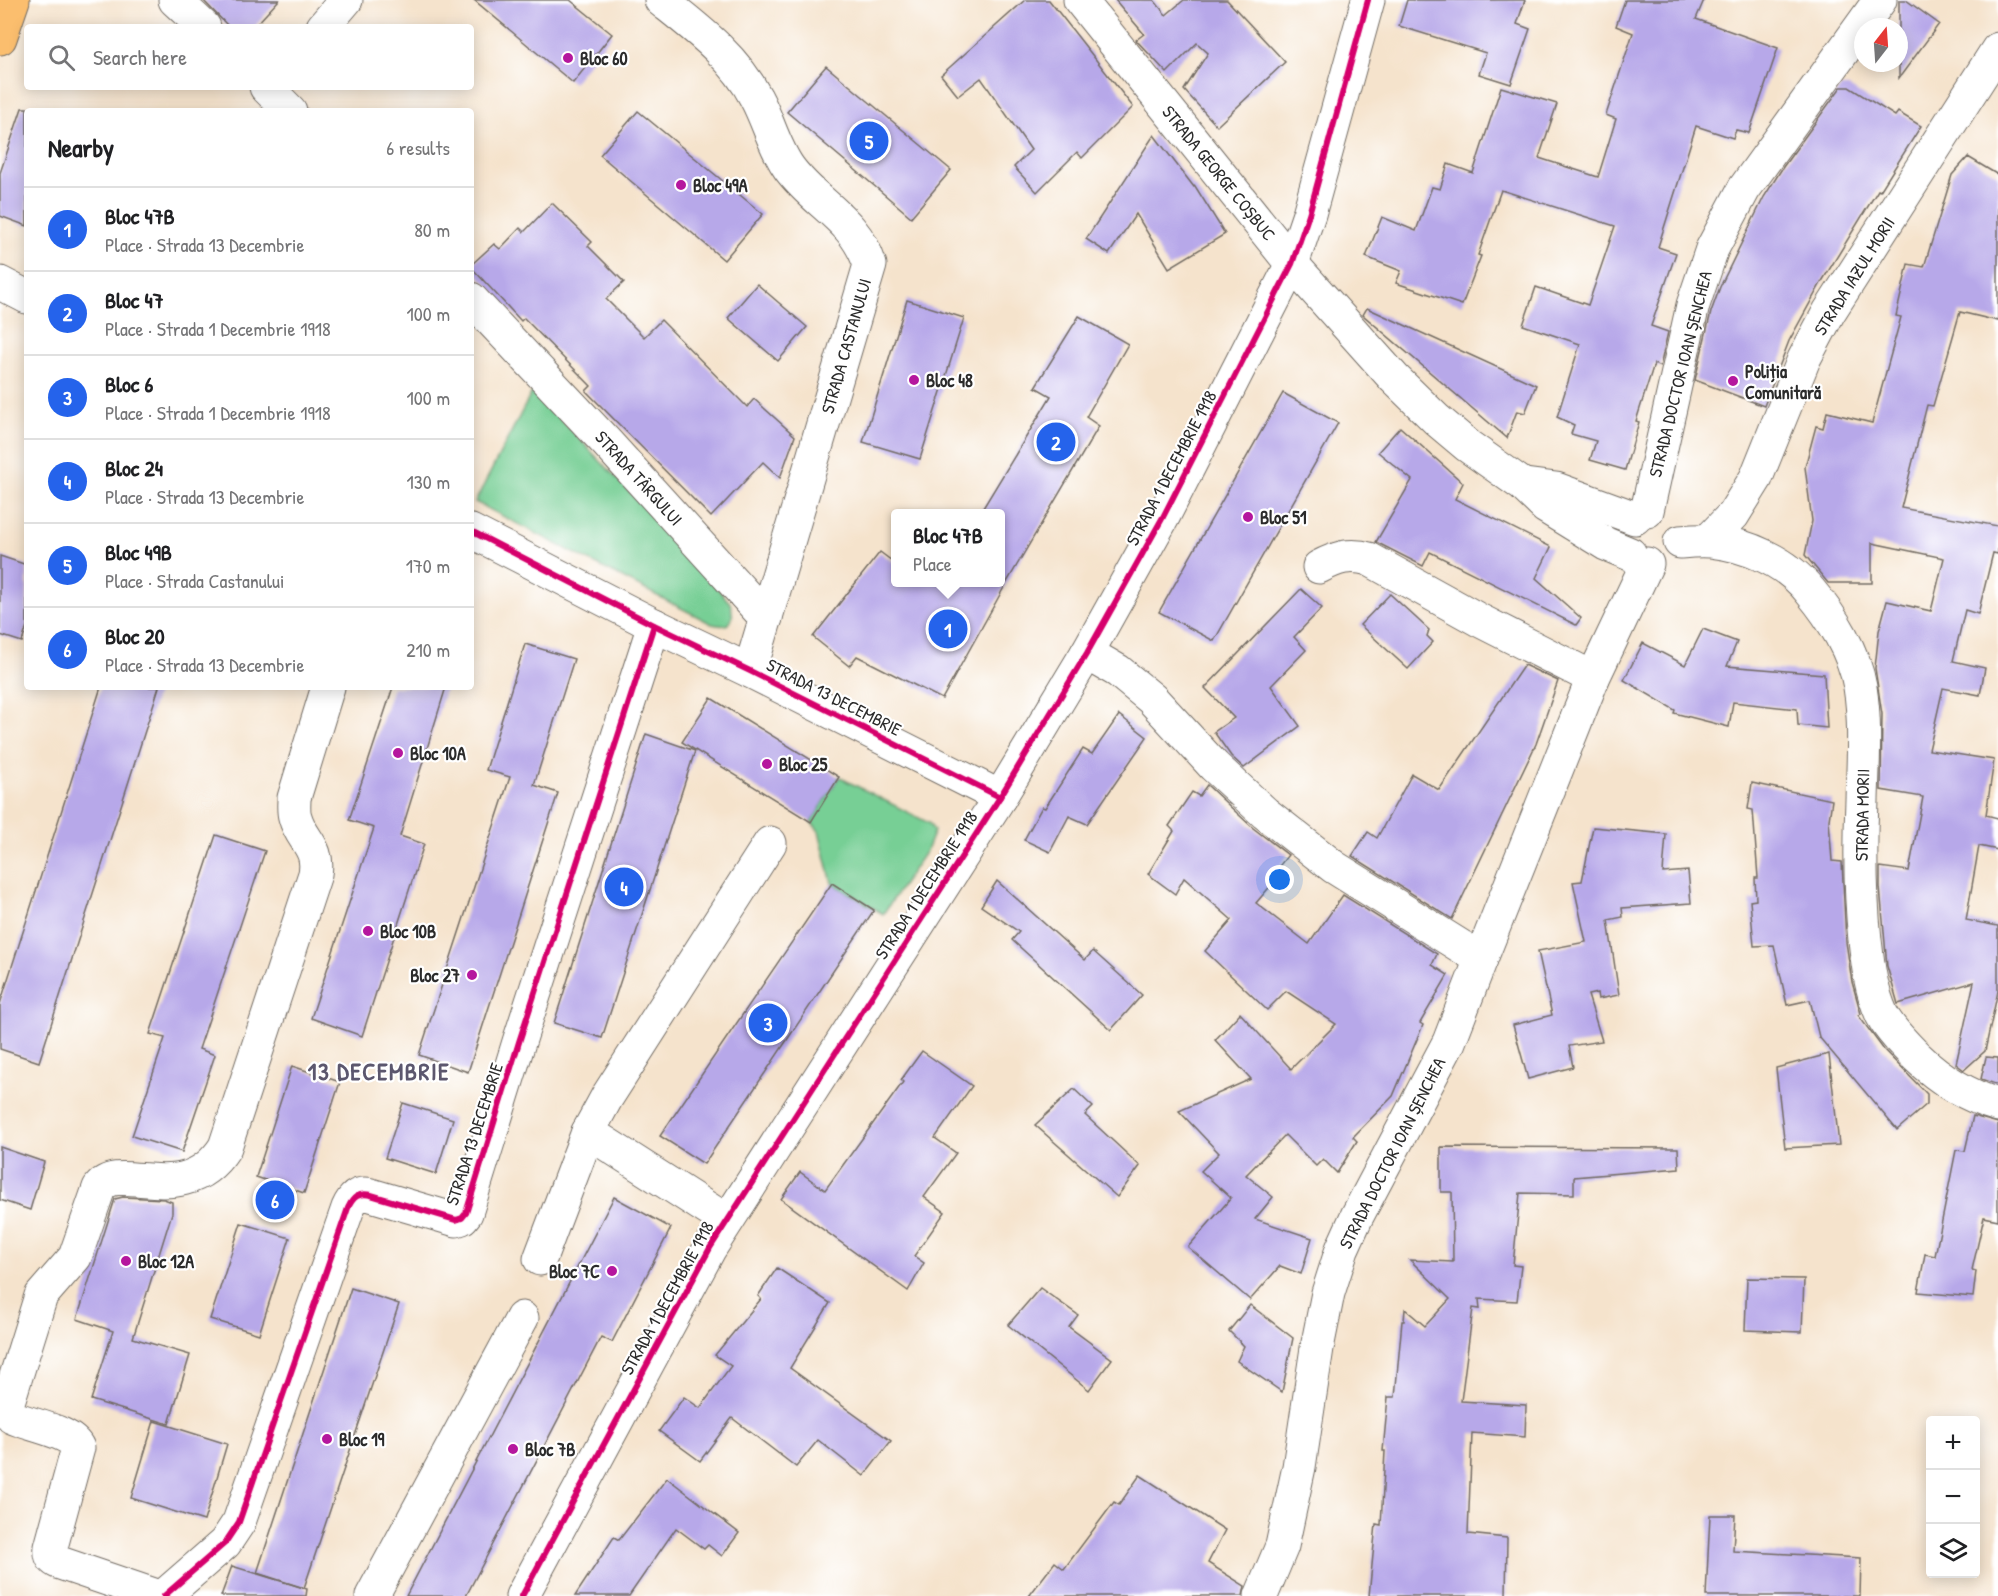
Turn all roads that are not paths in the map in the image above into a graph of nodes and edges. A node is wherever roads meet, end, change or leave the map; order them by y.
1 (13, 0) edge
2 (175, 0) edge
3 (346, 0) edge
4 (661, 0) edge
5 (1080, 0) edge
6 (1368, 0) edge
7 (1880, 0) edge
8 (201, 24) edge
9 (326, 24) edge
10 (0, 38) edge
11 (1998, 50) edge
12 (1292, 264) junction
13 (0, 283) edge
14 (24, 295) edge
15 (474, 302) edge
16 (1523, 485) junction
17 (1641, 514) junction
18 (474, 533) edge
19 (1694, 541) junction
20 (1639, 559) junction
21 (1319, 567) dead end
22 (766, 618) junction
23 (654, 625) junction
24 (1087, 653) junction
25 (750, 671) junction
26 (1593, 678) junction
27 (327, 690) edge
28 (1000, 797) junction
29 (770, 843) dead end
30 (1481, 959) junction
31 (1998, 1105) edge
32 (588, 1132) junction
33 (727, 1221) junction
34 (540, 1260) dead end
35 (522, 1318) dead end
36 (157, 1596) edge
37 (164, 1596) edge
38 (372, 1596) edge
39 (522, 1596) edge
40 (1261, 1596) edge

1 - 10 main road
2 - 8 street
3 - 9 street
4 - 22 street, STRADA CASTANULUI
5 - 12 street, STRADA GEORGE COȘBUC
6 - 12 street, STRADA 1 DECEMBRIE 1918
7 - 17 street, STRADA DOCTOR IOAN ȘENCHEA
11 - 19 street, STRADA IAZUL MORII
12 - 16 street, STRADA GEORGE COȘBUC
12 - 24 street, STRADA 1 DECEMBRIE 1918
13 - 14 street
15 - 22 street, STRADA TÂRGULUI
16 - 17 street, STRADA GEORGE COȘBUC
16 - 20 street, STRADA GEORGE COȘBUC
17 - 19 street, STRADA GEORGE COȘBUC
17 - 20 street, STRADA DOCTOR IOAN ȘENCHEA
18 - 23 street, STRADA 13 DECEMBRIE
19 - 20 street, STRADA IAZUL MORII
19 - 31 street, STRADA MORII
20 - 26 street, STRADA DOCTOR IOAN ȘENCHEA
21 - 26 street
22 - 25 street
23 - 25 street, STRADA 13 DECEMBRIE
23 - 37 street, STRADA 13 DECEMBRIE
24 - 28 street, STRADA 1 DECEMBRIE 1918
24 - 30 street
25 - 28 street, STRADA 13 DECEMBRIE
26 - 30 street, STRADA DOCTOR IOAN ȘENCHEA
27 - 36 street
28 - 33 street, STRADA 1 DECEMBRIE 1918
29 - 32 street
30 - 40 street, STRADA DOCTOR IOAN ȘENCHEA
32 - 33 street
32 - 34 street
33 - 39 street, STRADA 1 DECEMBRIE 1918
35 - 38 street

